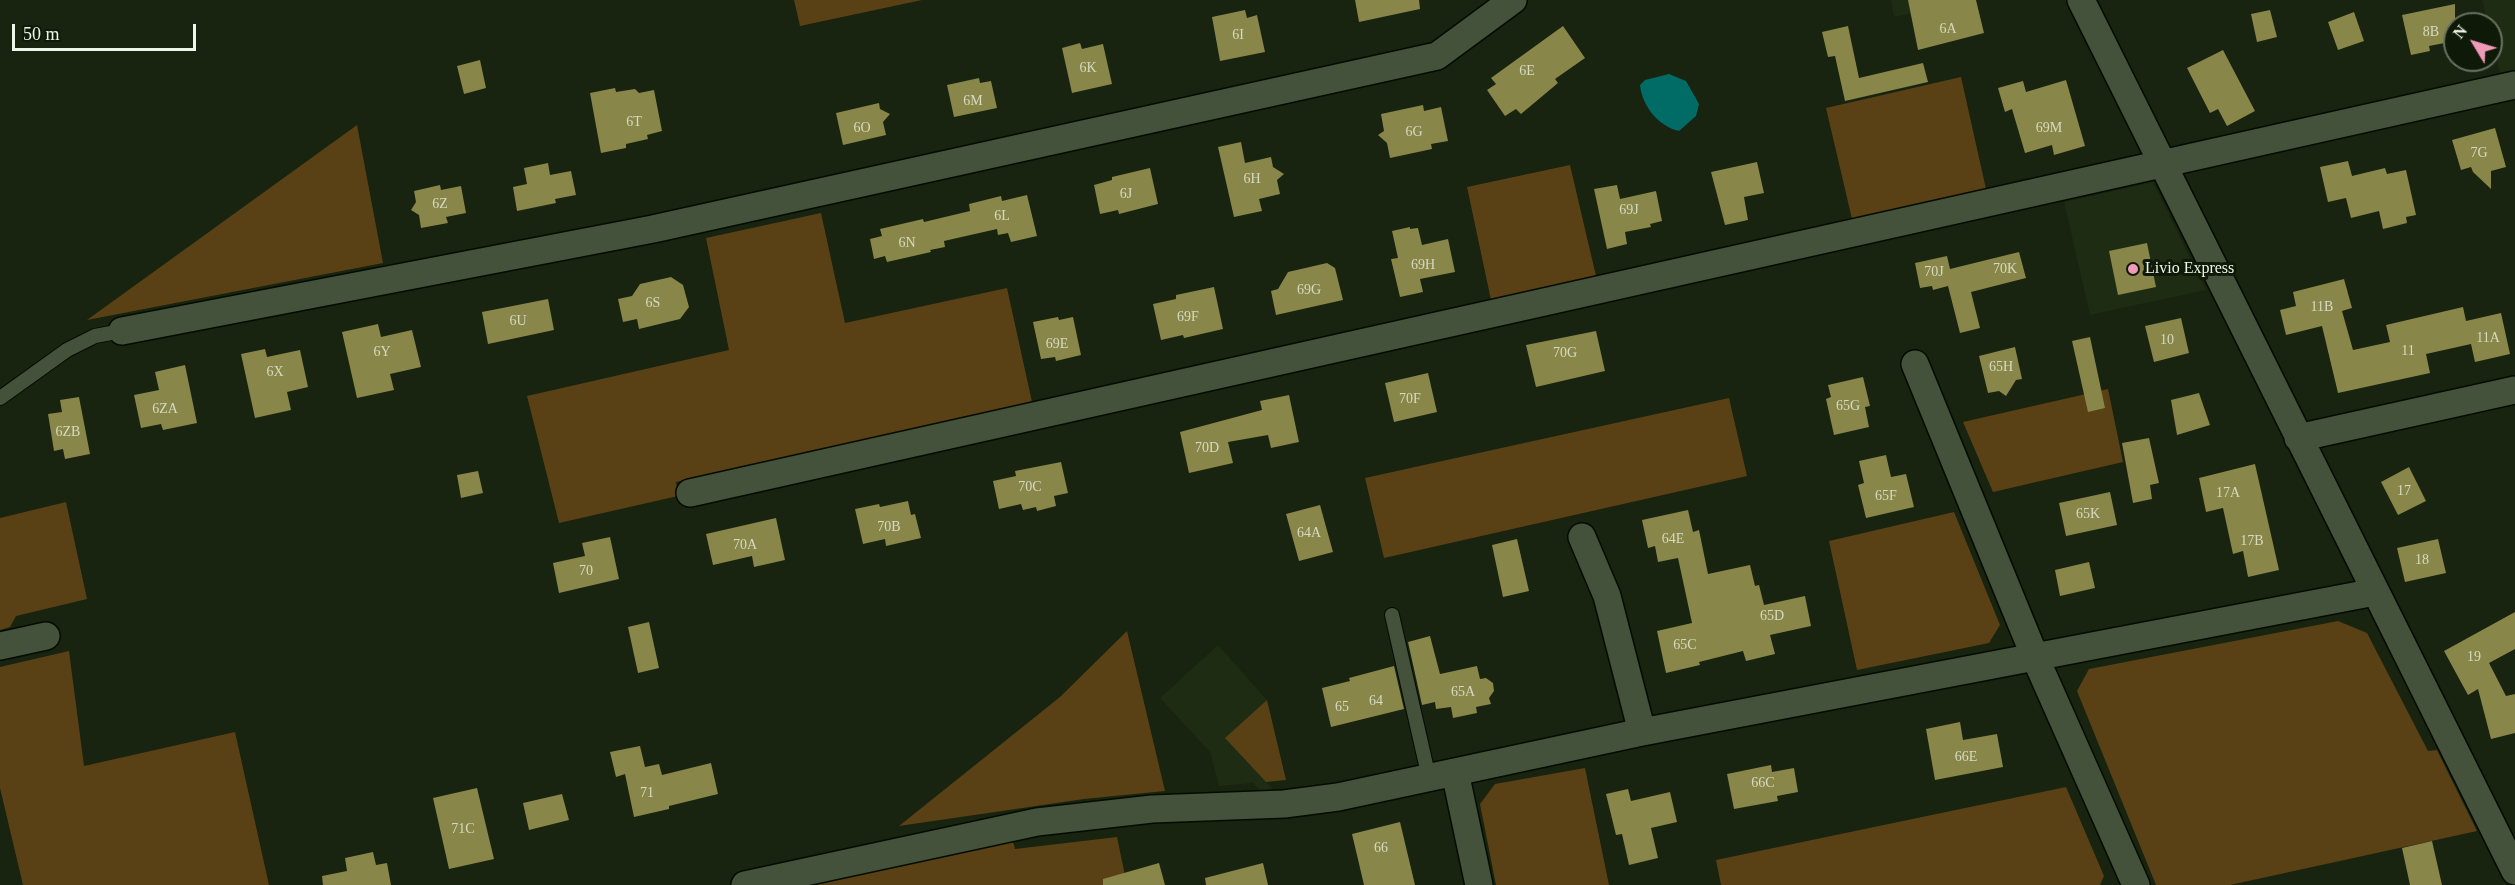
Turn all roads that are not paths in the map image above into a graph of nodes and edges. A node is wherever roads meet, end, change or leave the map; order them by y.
1 (1513, 0) edge
2 (2081, 0) edge
3 (2515, 85) edge
4 (2161, 164) junction
5 (122, 332) joint
6 (1915, 364) dead end
7 (2515, 390) edge
8 (0, 398) edge
9 (2298, 438) junction
10 (690, 493) dead end
11 (1582, 537) dead end
12 (2375, 592) junction
13 (1392, 615) dead end
14 (46, 636) dead end
15 (0, 646) edge
16 (2036, 657) junction
17 (1642, 732) junction
18 (1455, 772) junction
19 (1429, 778) junction
20 (2504, 824) edge
21 (2515, 871) edge
22 (745, 885) edge
23 (1479, 885) edge
24 (2136, 885) edge

1 - 5 street
2 - 4 street
3 - 4 street
4 - 9 street
4 - 10 street
5 - 8 lane
6 - 16 street
7 - 9 street
9 - 12 street
11 - 17 street
12 - 16 street
12 - 20 street
13 - 19 lane
14 - 15 street
16 - 17 street
16 - 24 street
17 - 18 street
18 - 19 street
18 - 23 street
19 - 22 street
20 - 21 street

